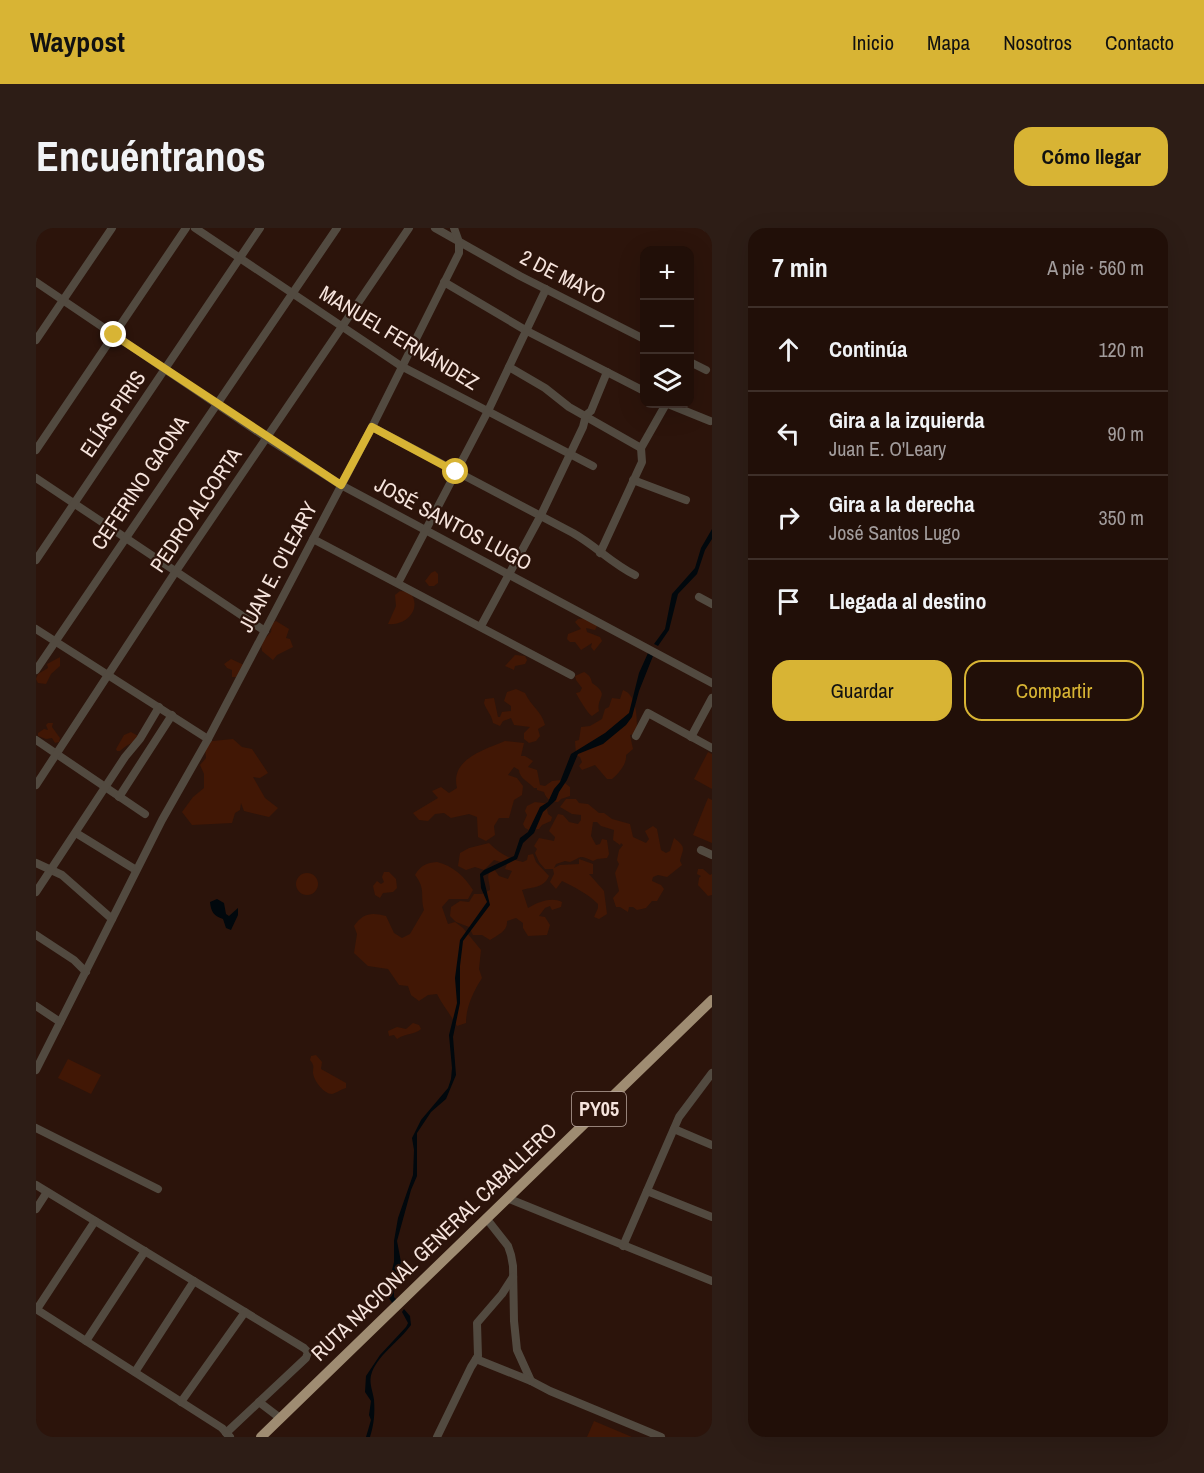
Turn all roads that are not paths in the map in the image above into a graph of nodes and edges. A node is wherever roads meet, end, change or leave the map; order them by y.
1 (112, 228) edge
2 (186, 228) edge
3 (195, 228) edge
4 (260, 228) edge
5 (337, 228) edge
6 (409, 228) edge
7 (435, 228) edge
8 (454, 228) edge
9 (707, 228) edge
10 (712, 230) edge
11 (459, 243) junction
12 (239, 259) junction
13 (36, 282) edge
14 (444, 282) junction
15 (546, 289) junction
16 (291, 294) junction
17 (63, 300) junction
18 (342, 328) junction
19 (527, 331) junction
20 (114, 335) junction
21 (640, 336) edge
22 (36, 340) edge
23 (694, 364) edge
24 (401, 366) junction
25 (509, 367) junction
26 (166, 369) junction
27 (706, 370) dead end
28 (607, 372) junction
29 (640, 389) edge
30 (216, 404) junction
31 (665, 408) edge
32 (677, 408) edge
33 (488, 411) junction
34 (586, 415) junction
35 (710, 421) dead end
36 (372, 427) junction
37 (267, 438) junction
38 (641, 448) junction
39 (36, 450) edge
40 (570, 454) junction
41 (593, 466) dead end
42 (456, 472) junction
43 (36, 478) edge
44 (633, 480) junction
45 (341, 485) junction
46 (686, 500) dead end
47 (74, 503) junction
48 (541, 515) junction
49 (426, 530) junction
50 (126, 537) junction
51 (313, 539) junction
52 (600, 553) junction
53 (36, 560) edge
54 (176, 571) junction
55 (510, 574) junction
56 (635, 575) dead end
57 (398, 583) junction
58 (699, 597) dead end
59 (712, 604) edge
60 (480, 626) junction
61 (36, 629) edge
62 (265, 631) junction
63 (55, 641) junction
64 (36, 670) edge
65 (571, 675) dead end
66 (107, 676) junction
67 (712, 683) edge
68 (712, 698) edge
69 (159, 707) junction
70 (172, 715) junction
71 (636, 736) dead end
72 (691, 737) junction
73 (207, 739) junction
74 (36, 740) edge
75 (712, 748) edge
76 (57, 754) junction
77 (36, 785) edge
78 (106, 788) junction
79 (119, 797) junction
80 (146, 814) dead end
81 (76, 833) junction
82 (701, 850) dead end
83 (712, 855) edge
84 (36, 863) edge
85 (51, 869) junction
86 (136, 870) junction
87 (36, 892) edge
88 (112, 919) junction
89 (36, 935) edge
90 (86, 972) junction
91 (712, 1001) edge
92 (36, 1006) edge
93 (60, 1022) junction
94 (36, 1070) edge
95 (712, 1073) edge
96 (36, 1128) edge
97 (674, 1129) junction
98 (712, 1145) edge
99 (36, 1185) edge
100 (158, 1189) dead end
101 (647, 1191) junction
102 (47, 1192) junction
103 (507, 1198) junction
104 (36, 1209) edge
105 (712, 1217) edge
106 (486, 1218) junction
107 (94, 1221) junction
108 (623, 1246) junction
109 (145, 1251) junction
110 (513, 1277) junction
111 (194, 1281) junction
112 (712, 1281) edge
113 (37, 1309) edge
114 (245, 1312) junction
115 (86, 1341) junction
116 (476, 1359) junction
117 (135, 1372) junction
118 (531, 1381) junction
119 (181, 1402) junction
120 (259, 1402) junction
121 (280, 1418) junction
122 (228, 1435) edge
123 (261, 1437) edge
124 (437, 1437) edge
125 (662, 1437) edge

1 - 17 street
2 - 20 street
3 - 12 street, MANUEL FERNÁNDEZ
4 - 12 street, ELÍAS PIRIS
5 - 16 street, CEFERINO GAONA
6 - 18 street, PEDRO ALCORTA
7 - 11 street, 2 DE MAYO
8 - 11 street
9 - 10 street
11 - 14 street, JUAN E. O'LEARY
11 - 15 street, 2 DE MAYO
12 - 16 street, MANUEL FERNÁNDEZ
12 - 26 street, ELÍAS PIRIS
13 - 17 street, JOSÉ SANTOS LUGO
14 - 19 street
14 - 24 street, JUAN E. O'LEARY
15 - 19 street
15 - 21 street, 2 DE MAYO
16 - 18 street, MANUEL FERNÁNDEZ
16 - 30 street, CEFERINO GAONA
17 - 20 street, JOSÉ SANTOS LUGO
17 - 22 street
18 - 24 street, MANUEL FERNÁNDEZ
18 - 37 street, PEDRO ALCORTA
19 - 25 street
19 - 28 street
20 - 26 street, JOSÉ SANTOS LUGO
20 - 39 street
23 - 27 street
24 - 33 street, MANUEL FERNÁNDEZ
24 - 36 street, JUAN E. O'LEARY
25 - 33 street
25 - 34 street
26 - 30 street, JOSÉ SANTOS LUGO
26 - 47 street, ELÍAS PIRIS
28 - 29 street
28 - 34 street
30 - 37 street, JOSÉ SANTOS LUGO
30 - 50 street, CEFERINO GAONA
31 - 38 street
32 - 35 street
33 - 40 street, MANUEL FERNÁNDEZ
33 - 42 street
34 - 38 street
34 - 40 street
36 - 42 street
36 - 45 street, JUAN E. O'LEARY
37 - 45 street, JOSÉ SANTOS LUGO
37 - 54 street, PEDRO ALCORTA
38 - 44 street
40 - 41 street, MANUEL FERNÁNDEZ
40 - 48 street
42 - 48 street
42 - 49 street
43 - 47 street
44 - 46 street
44 - 52 street
45 - 49 street, JOSÉ SANTOS LUGO
45 - 51 street, JUAN E. O'LEARY
47 - 50 street
47 - 53 street, ELÍAS PIRIS
48 - 52 street
48 - 55 street
49 - 55 street, JOSÉ SANTOS LUGO
49 - 57 street
50 - 54 street
50 - 63 street, CEFERINO GAONA
51 - 57 street
51 - 62 street, JUAN E. O'LEARY
52 - 56 street
54 - 62 street
54 - 66 street, PEDRO ALCORTA
55 - 60 street
55 - 67 street, JOSÉ SANTOS LUGO
57 - 60 street
58 - 59 street
60 - 65 street
61 - 63 street
62 - 73 street, JUAN E. O'LEARY
63 - 64 street, CEFERINO GAONA
63 - 66 street
66 - 69 street
66 - 76 street, PEDRO ALCORTA
68 - 72 street
69 - 70 street
69 - 78 street
70 - 73 street
70 - 79 street
71 - 72 street
72 - 75 street
73 - 86 street, JUAN E. O'LEARY
74 - 76 street
76 - 77 street, PEDRO ALCORTA
76 - 78 street
78 - 79 street
78 - 81 street
79 - 80 street
81 - 85 street
81 - 86 street
82 - 83 street
84 - 85 street
85 - 87 street
85 - 88 street
86 - 88 street, JUAN E. O'LEARY
88 - 90 street, JUAN E. O'LEARY
89 - 90 street
90 - 93 street, JUAN E. O'LEARY
91 - 103 highway, RUTA NACIONAL GENERAL CABALLERO / PY05
92 - 93 street
93 - 94 street, JUAN E. O'LEARY
95 - 97 street
96 - 100 street
97 - 98 street
97 - 101 street
99 - 102 street
101 - 105 street
101 - 108 street
102 - 104 street
102 - 107 street
103 - 106 highway, RUTA NACIONAL GENERAL CABALLERO / PY05
103 - 108 street
106 - 110 street
106 - 121 highway, RUTA NACIONAL GENERAL CABALLERO / PY05
107 - 109 street
107 - 113 street
108 - 112 street
109 - 111 street
109 - 115 street
110 - 116 street
110 - 118 street
111 - 114 street
111 - 117 street
113 - 115 street
114 - 119 street
114 - 120 street
115 - 117 street
116 - 118 street
116 - 124 street
117 - 119 street
118 - 125 street
119 - 122 street
120 - 121 street
120 - 122 street
121 - 123 highway, RUTA NACIONAL GENERAL CABALLERO / PY05

